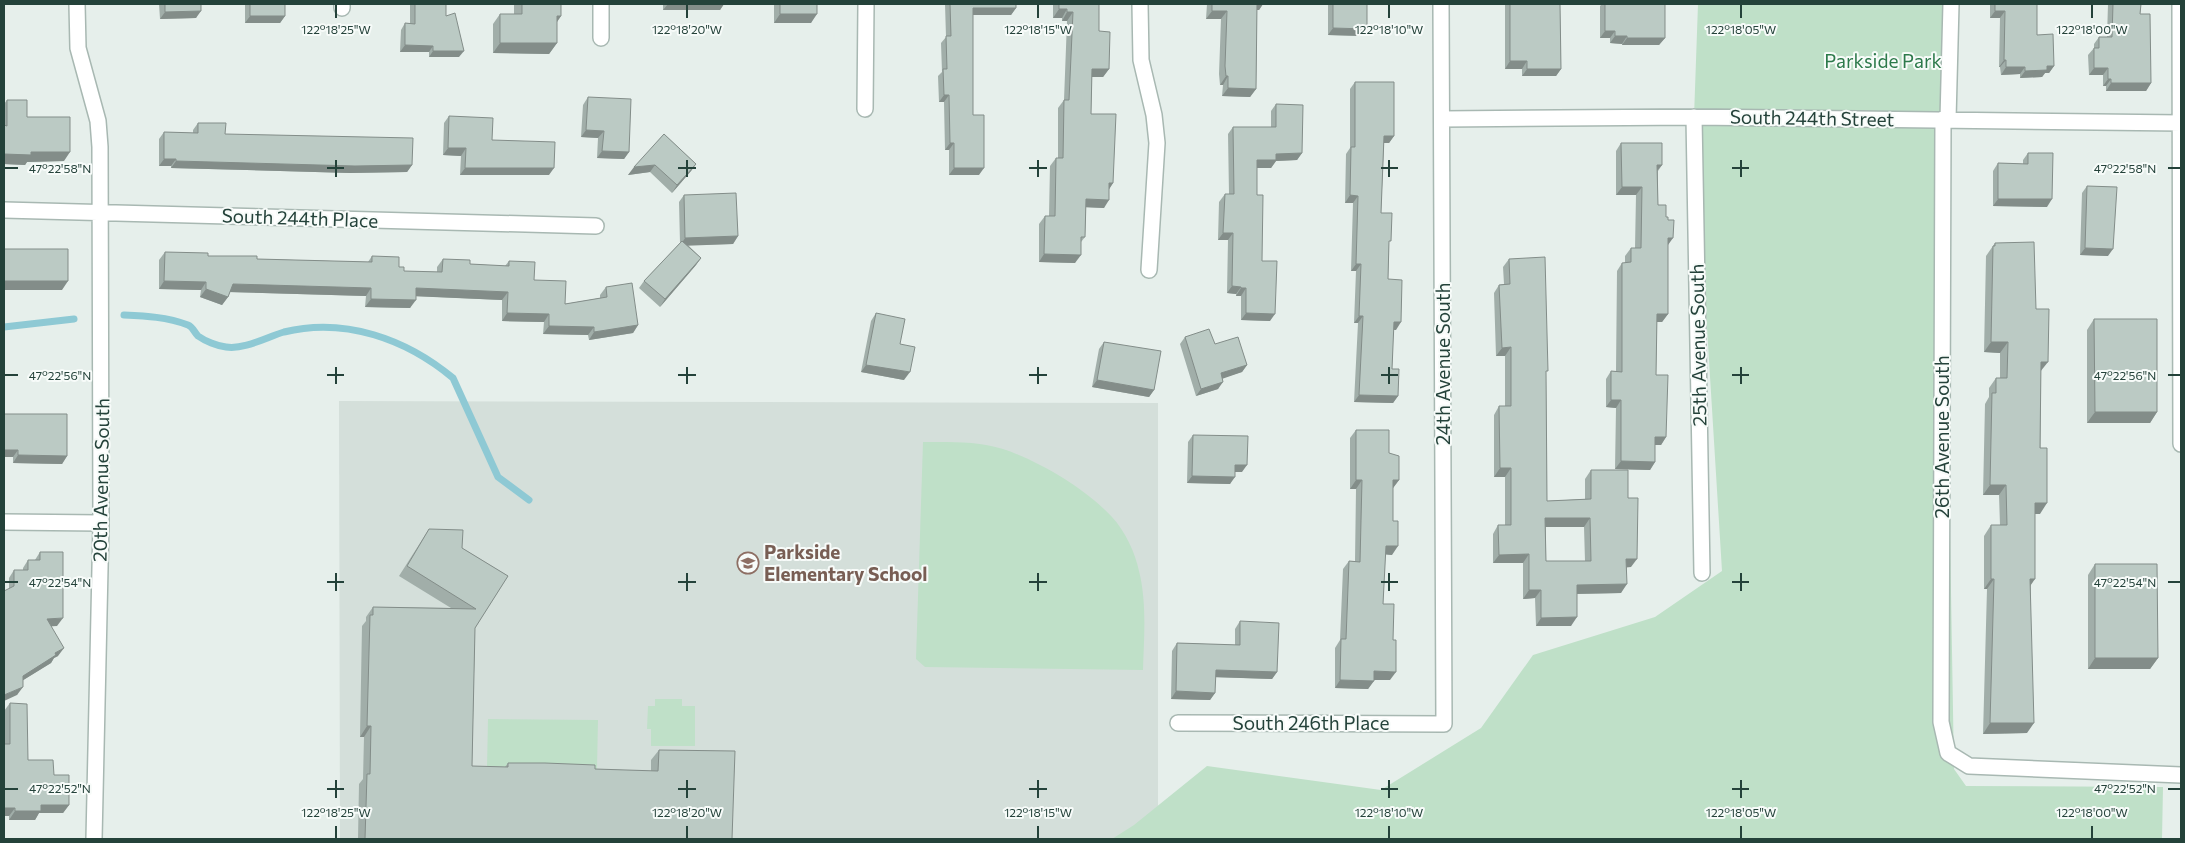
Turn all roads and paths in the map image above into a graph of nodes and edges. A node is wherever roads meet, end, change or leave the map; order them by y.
1 (77, 4) edge
2 (602, 4) edge
3 (866, 4) edge
4 (1140, 4) edge
5 (1441, 4) edge
6 (1951, 4) edge
7 (2180, 4) edge
8 (602, 38) dead end
9 (864, 109) dead end
10 (1694, 117) junction
11 (1443, 119) junction
12 (1946, 119) junction
13 (2181, 122) edge
14 (4, 210) edge
15 (101, 213) junction
16 (596, 226) dead end
17 (1148, 270) dead end
18 (2181, 444) edge
19 (4, 522) edge
20 (101, 522) junction
21 (1702, 573) dead end
22 (1178, 723) dead end
23 (1444, 724) joint
24 (2181, 775) edge
25 (94, 839) edge

1 - 15 street, 20th Avenue South
2 - 8 street
3 - 9 street
4 - 17 street
5 - 11 street, 24th Avenue South
6 - 12 street, 26th Avenue South
7 - 13 street
10 - 11 street, South 244th Street
10 - 12 street, South 244th Street
10 - 21 street, 25th Avenue South
11 - 23 street, 24th Avenue South
12 - 13 street, South 244th Street
12 - 24 street, 26th Avenue South
13 - 18 street
14 - 15 street, South 244th Place
15 - 16 street, South 244th Place
15 - 20 street, 20th Avenue South
19 - 20 street
20 - 25 street, 20th Avenue South
22 - 23 street, South 246th Place

